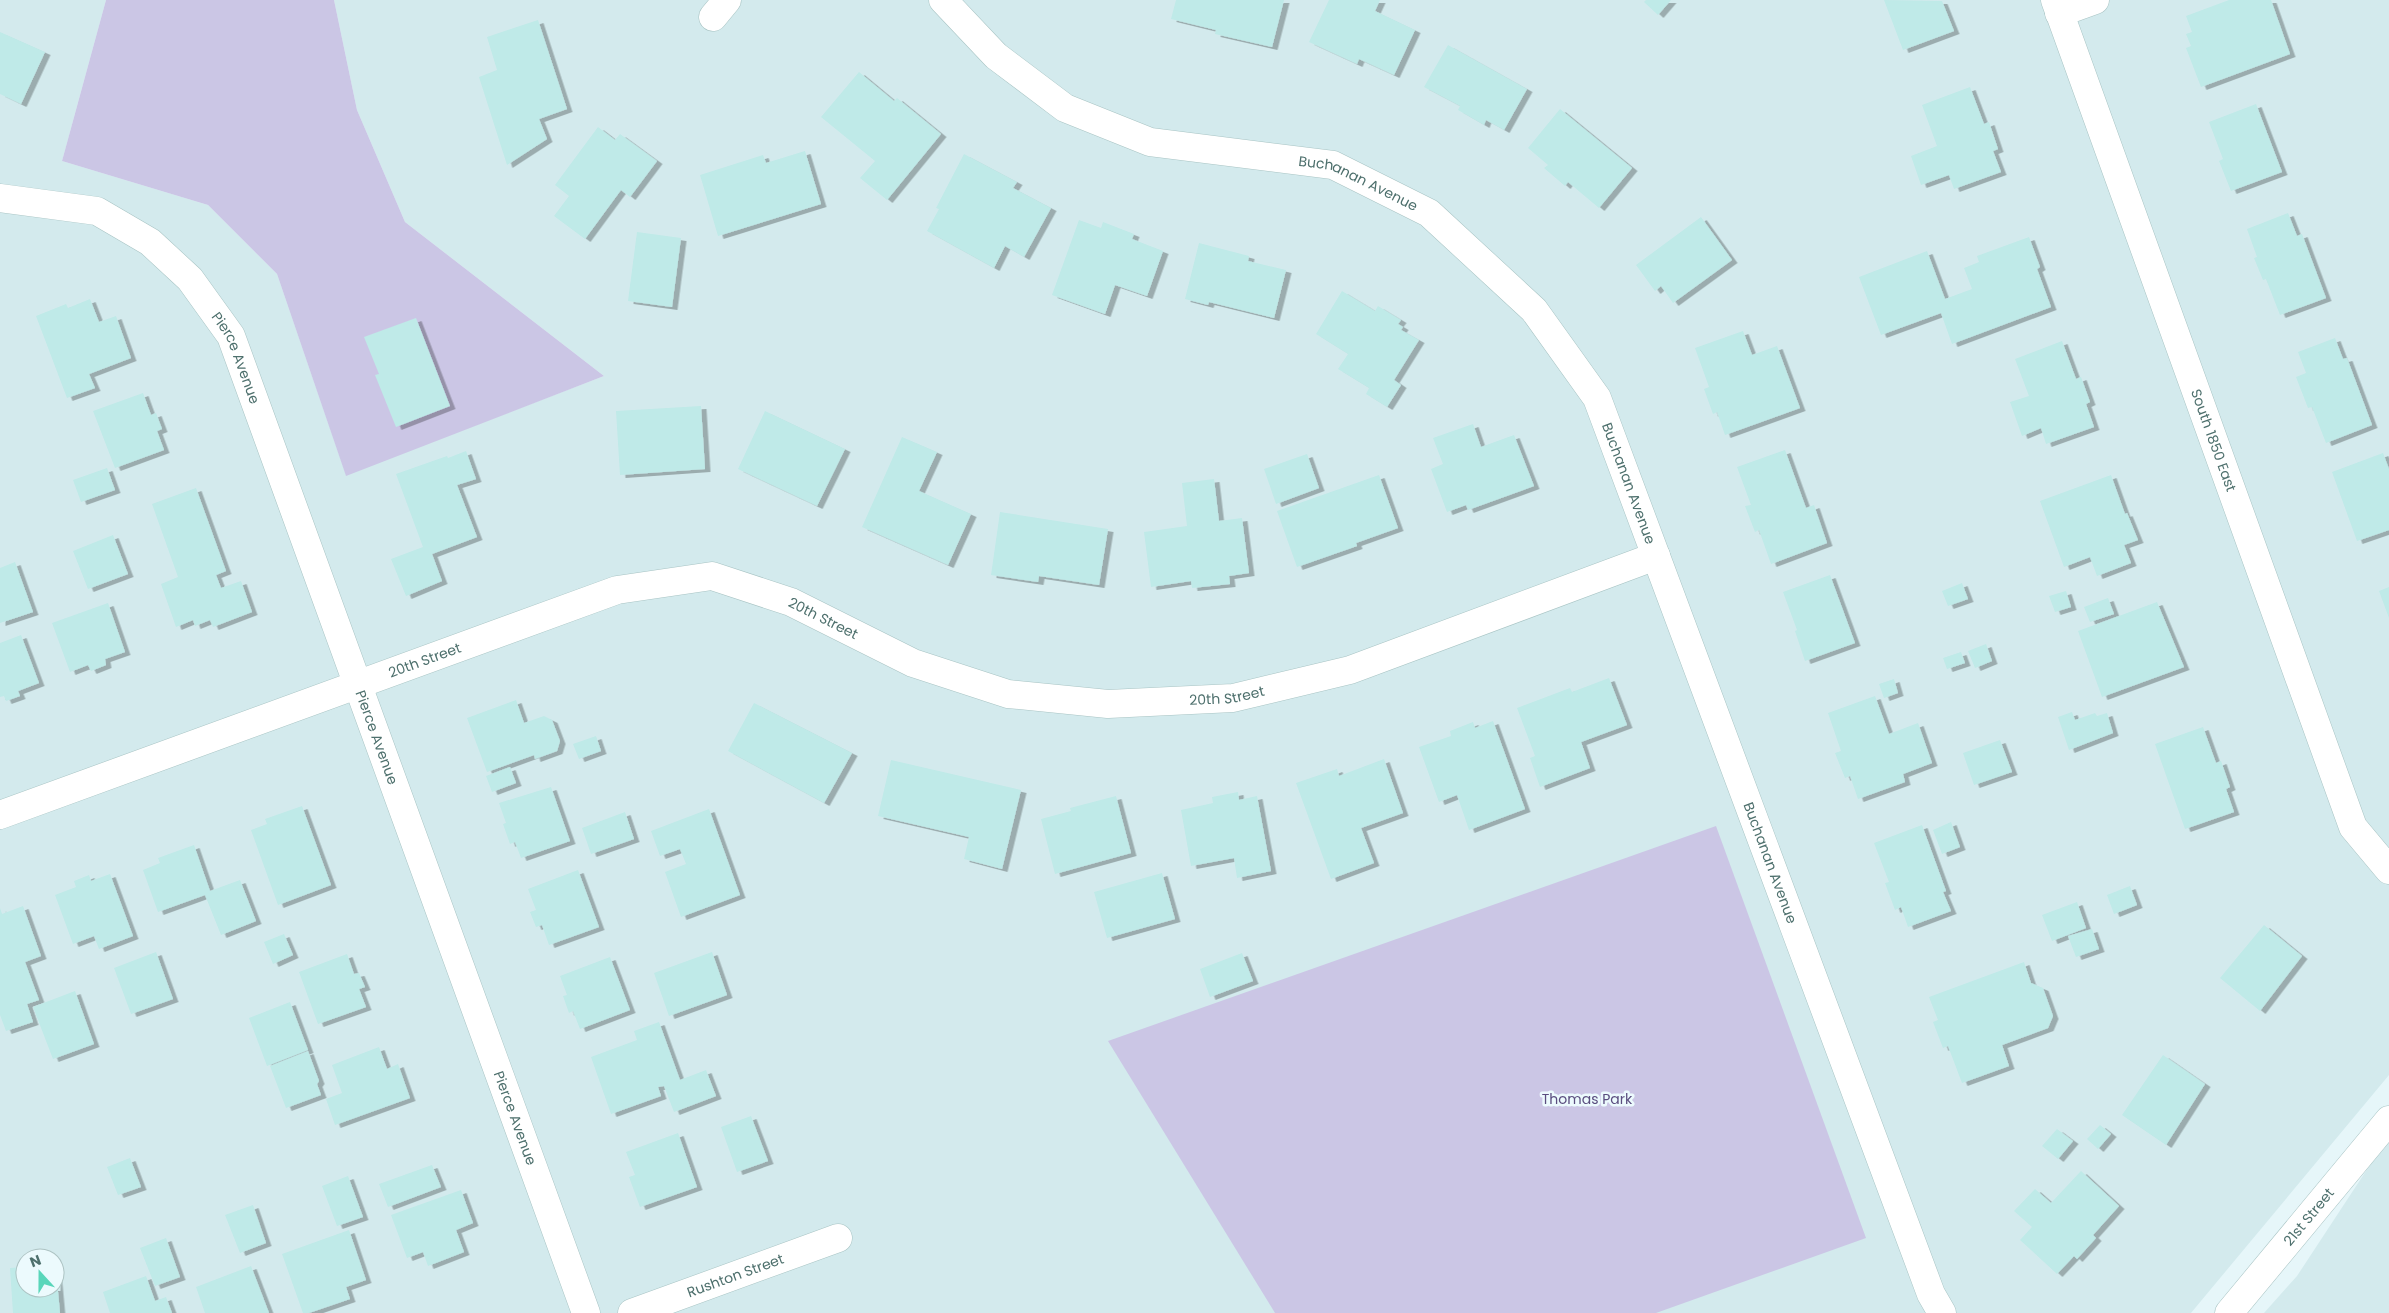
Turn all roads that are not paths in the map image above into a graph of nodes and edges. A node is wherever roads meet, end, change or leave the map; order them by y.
1 (943, 0) edge
2 (2096, 0) edge
3 (2057, 6) edge
4 (0, 198) edge
5 (1656, 556) junction
6 (358, 684) junction
7 (0, 815) edge
8 (2389, 870) edge
9 (2389, 1120) edge
10 (838, 1238) dead end
11 (586, 1313) edge
12 (632, 1313) edge
13 (1942, 1313) edge
14 (2229, 1313) edge

1 - 5 street, Buchanan Avenue
2 - 3 street
3 - 8 street, South 1850 East
4 - 6 street, Pierce Avenue
5 - 6 street, 20th Street
5 - 13 street, Buchanan Avenue
6 - 7 street, 20th Street
6 - 11 street, Pierce Avenue
9 - 14 street, 21st Street
10 - 12 street, Rushton Street

